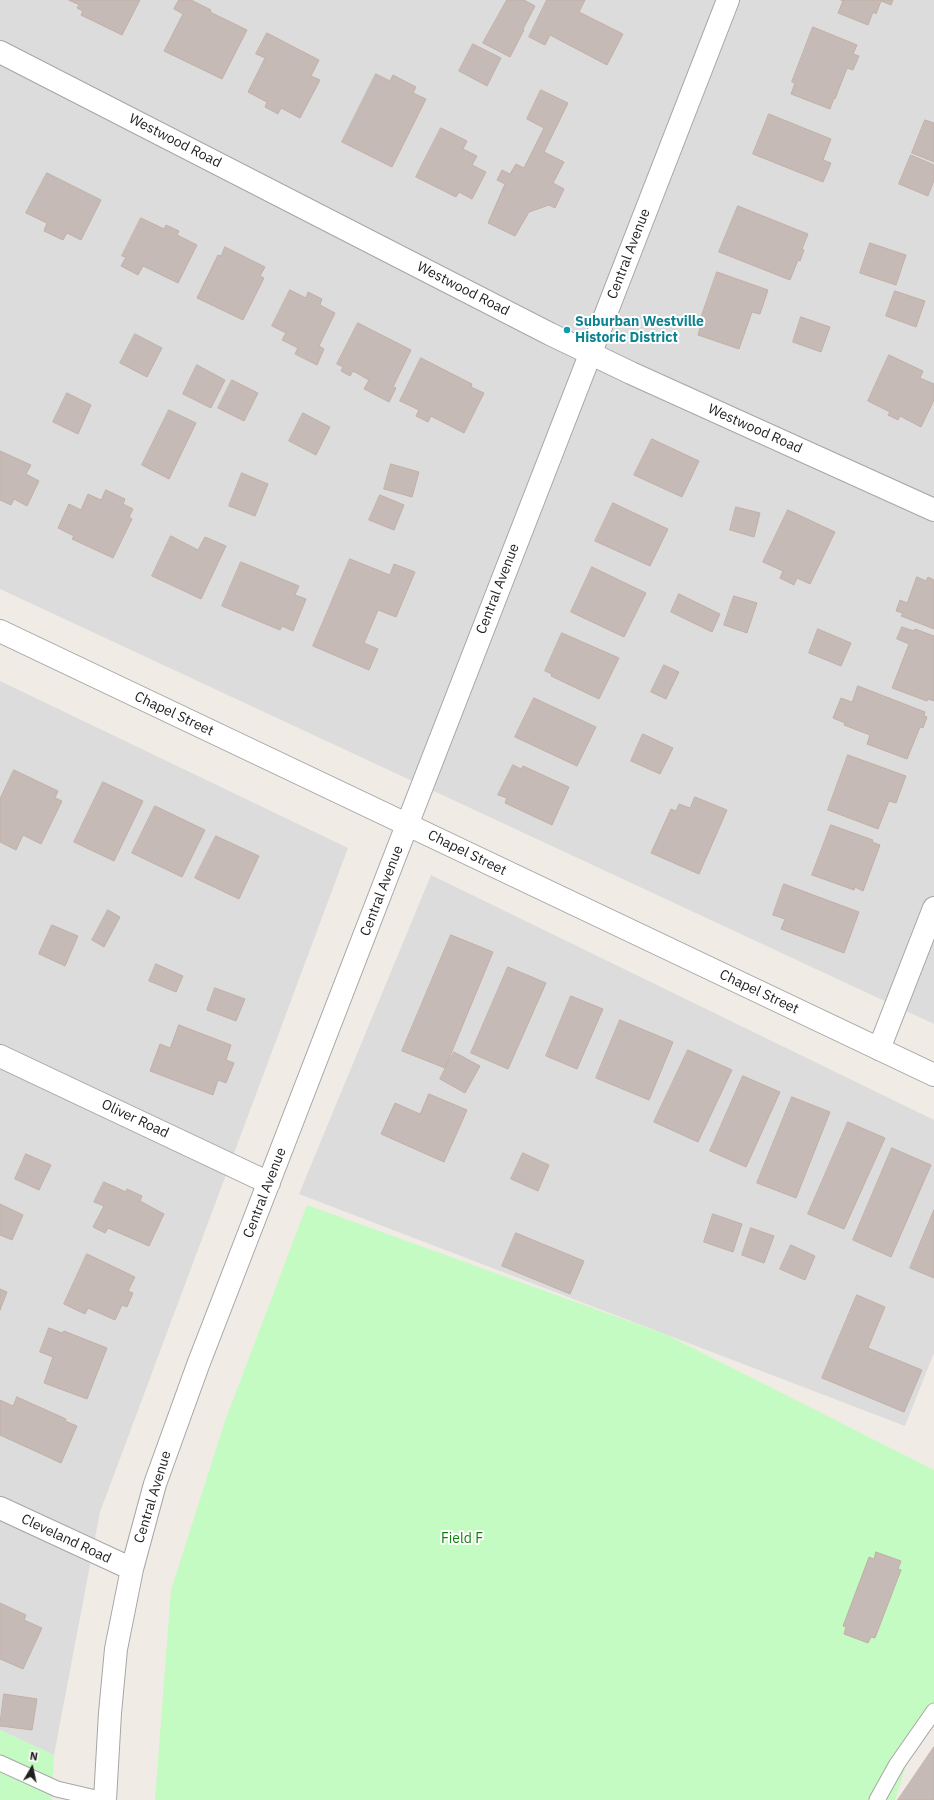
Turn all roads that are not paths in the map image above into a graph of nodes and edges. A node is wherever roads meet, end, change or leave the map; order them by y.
1 (728, 0) edge
2 (0, 52) edge
3 (590, 354) junction
4 (934, 510) edge
5 (0, 631) edge
6 (407, 825) junction
7 (934, 908) edge
8 (879, 1049) junction
9 (0, 1056) edge
10 (934, 1075) edge
11 (269, 1182) junction
12 (0, 1508) edge
13 (132, 1569) junction
14 (934, 1711) edge
15 (0, 1763) edge
16 (105, 1800) edge
17 (877, 1800) edge

1 - 3 street, Central Avenue
2 - 3 street, Westwood Road
3 - 4 street, Westwood Road
3 - 6 street, Central Avenue
5 - 6 street, Chapel Street
6 - 8 street, Chapel Street
6 - 11 street, Central Avenue
7 - 8 street
8 - 10 street, Chapel Street
9 - 11 street, Oliver Road
11 - 13 street, Central Avenue
12 - 13 street, Cleveland Road
13 - 16 street, Central Avenue
14 - 17 lane
15 - 16 lane

